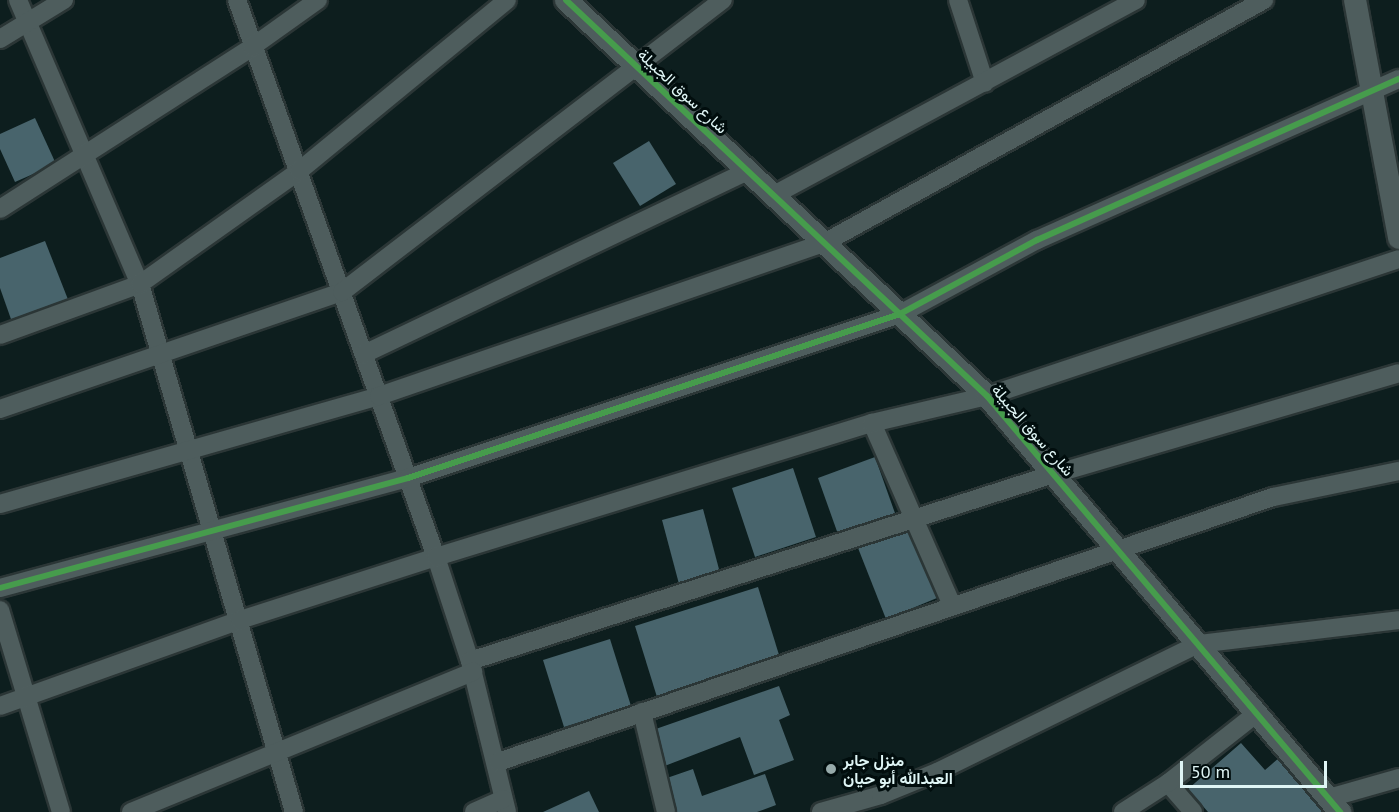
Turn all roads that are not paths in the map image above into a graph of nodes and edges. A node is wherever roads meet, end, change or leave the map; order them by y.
1 (18, 0) edge
2 (64, 0) edge
3 (237, 0) edge
4 (318, 0) edge
5 (507, 0) edge
6 (566, 0) edge
7 (723, 0) edge
8 (958, 0) edge
9 (1136, 0) edge
10 (1264, 0) edge
11 (1355, 0) edge
12 (28, 22) junction
13 (0, 39) edge
14 (252, 47) junction
15 (634, 65) junction
16 (1399, 79) edge
17 (985, 83) junction
18 (1372, 91) junction
19 (83, 154) junction
20 (299, 171) junction
21 (748, 171) junction
22 (774, 195) junction
23 (0, 209) edge
24 (1399, 238) edge
25 (824, 243) junction
26 (1399, 260) edge
27 (140, 284) junction
28 (342, 292) junction
29 (900, 315) junction
30 (0, 335) edge
31 (364, 354) junction
32 (162, 355) junction
33 (1399, 373) edge
34 (379, 396) junction
35 (987, 396) junction
36 (0, 409) edge
37 (872, 423) junction
38 (191, 448) junction
39 (1399, 471) edge
40 (1054, 474) junction
41 (408, 478) junction
42 (0, 504) edge
43 (914, 519) junction
44 (214, 527) junction
45 (1117, 548) junction
46 (436, 557) junction
47 (0, 588) edge
48 (951, 605) junction
49 (0, 609) edge
50 (240, 620) junction
51 (1399, 620) edge
52 (1198, 644) junction
53 (471, 667) junction
54 (28, 696) junction
55 (0, 706) edge
56 (642, 712) junction
57 (1257, 714) junction
58 (277, 752) junction
59 (498, 762) junction
60 (1399, 778) edge
61 (1168, 783) junction
62 (1334, 805) edge
63 (505, 806) edge
64 (61, 812) edge
65 (131, 812) edge
66 (294, 812) edge
67 (474, 812) edge
68 (666, 812) edge
69 (821, 812) edge
70 (1123, 812) edge
71 (1193, 812) edge

1 - 12 street
2 - 12 street
3 - 14 street
4 - 14 street
5 - 20 street
6 - 15 street, شارع سوق الجبيلة
7 - 15 street
8 - 17 street
9 - 17 street
10 - 25 street
11 - 18 street
12 - 13 street
12 - 19 street
14 - 19 street
14 - 20 street
15 - 21 street, شارع سوق الجبيلة
15 - 28 street
16 - 18 street
17 - 22 street
18 - 24 street
18 - 29 street
19 - 23 street
19 - 27 street
20 - 27 street
20 - 28 street
21 - 22 street, شارع سوق الجبيلة
21 - 31 street
22 - 25 street, شارع سوق الجبيلة
25 - 29 street, شارع سوق الجبيلة
25 - 34 street
26 - 35 street
27 - 30 street
27 - 32 street
28 - 31 street
28 - 32 street
29 - 35 street, شارع سوق الجبيلة
29 - 41 street
31 - 34 street
32 - 36 street
32 - 38 street
33 - 40 street
34 - 38 street
34 - 41 street
35 - 37 street
35 - 40 street, شارع سوق الجبيلة
37 - 43 street
37 - 46 street
38 - 42 street
38 - 44 street
39 - 45 street
40 - 43 street
40 - 45 street, شارع سوق الجبيلة
41 - 44 street
41 - 46 street
43 - 48 street
43 - 53 street
44 - 47 street
44 - 50 street
45 - 48 street
45 - 52 street, شارع سوق الجبيلة
46 - 50 street
46 - 53 street
48 - 56 street
49 - 54 street
50 - 54 street
50 - 58 street
51 - 52 street
52 - 57 street, شارع سوق الجبيلة
52 - 69 street
53 - 58 street
53 - 59 street
54 - 55 street
54 - 64 street
56 - 59 street
56 - 68 street
57 - 61 street
57 - 62 street, شارع سوق الجبيلة
58 - 65 street
58 - 66 street
59 - 63 street
60 - 62 street
61 - 70 street
61 - 71 street
63 - 67 street

